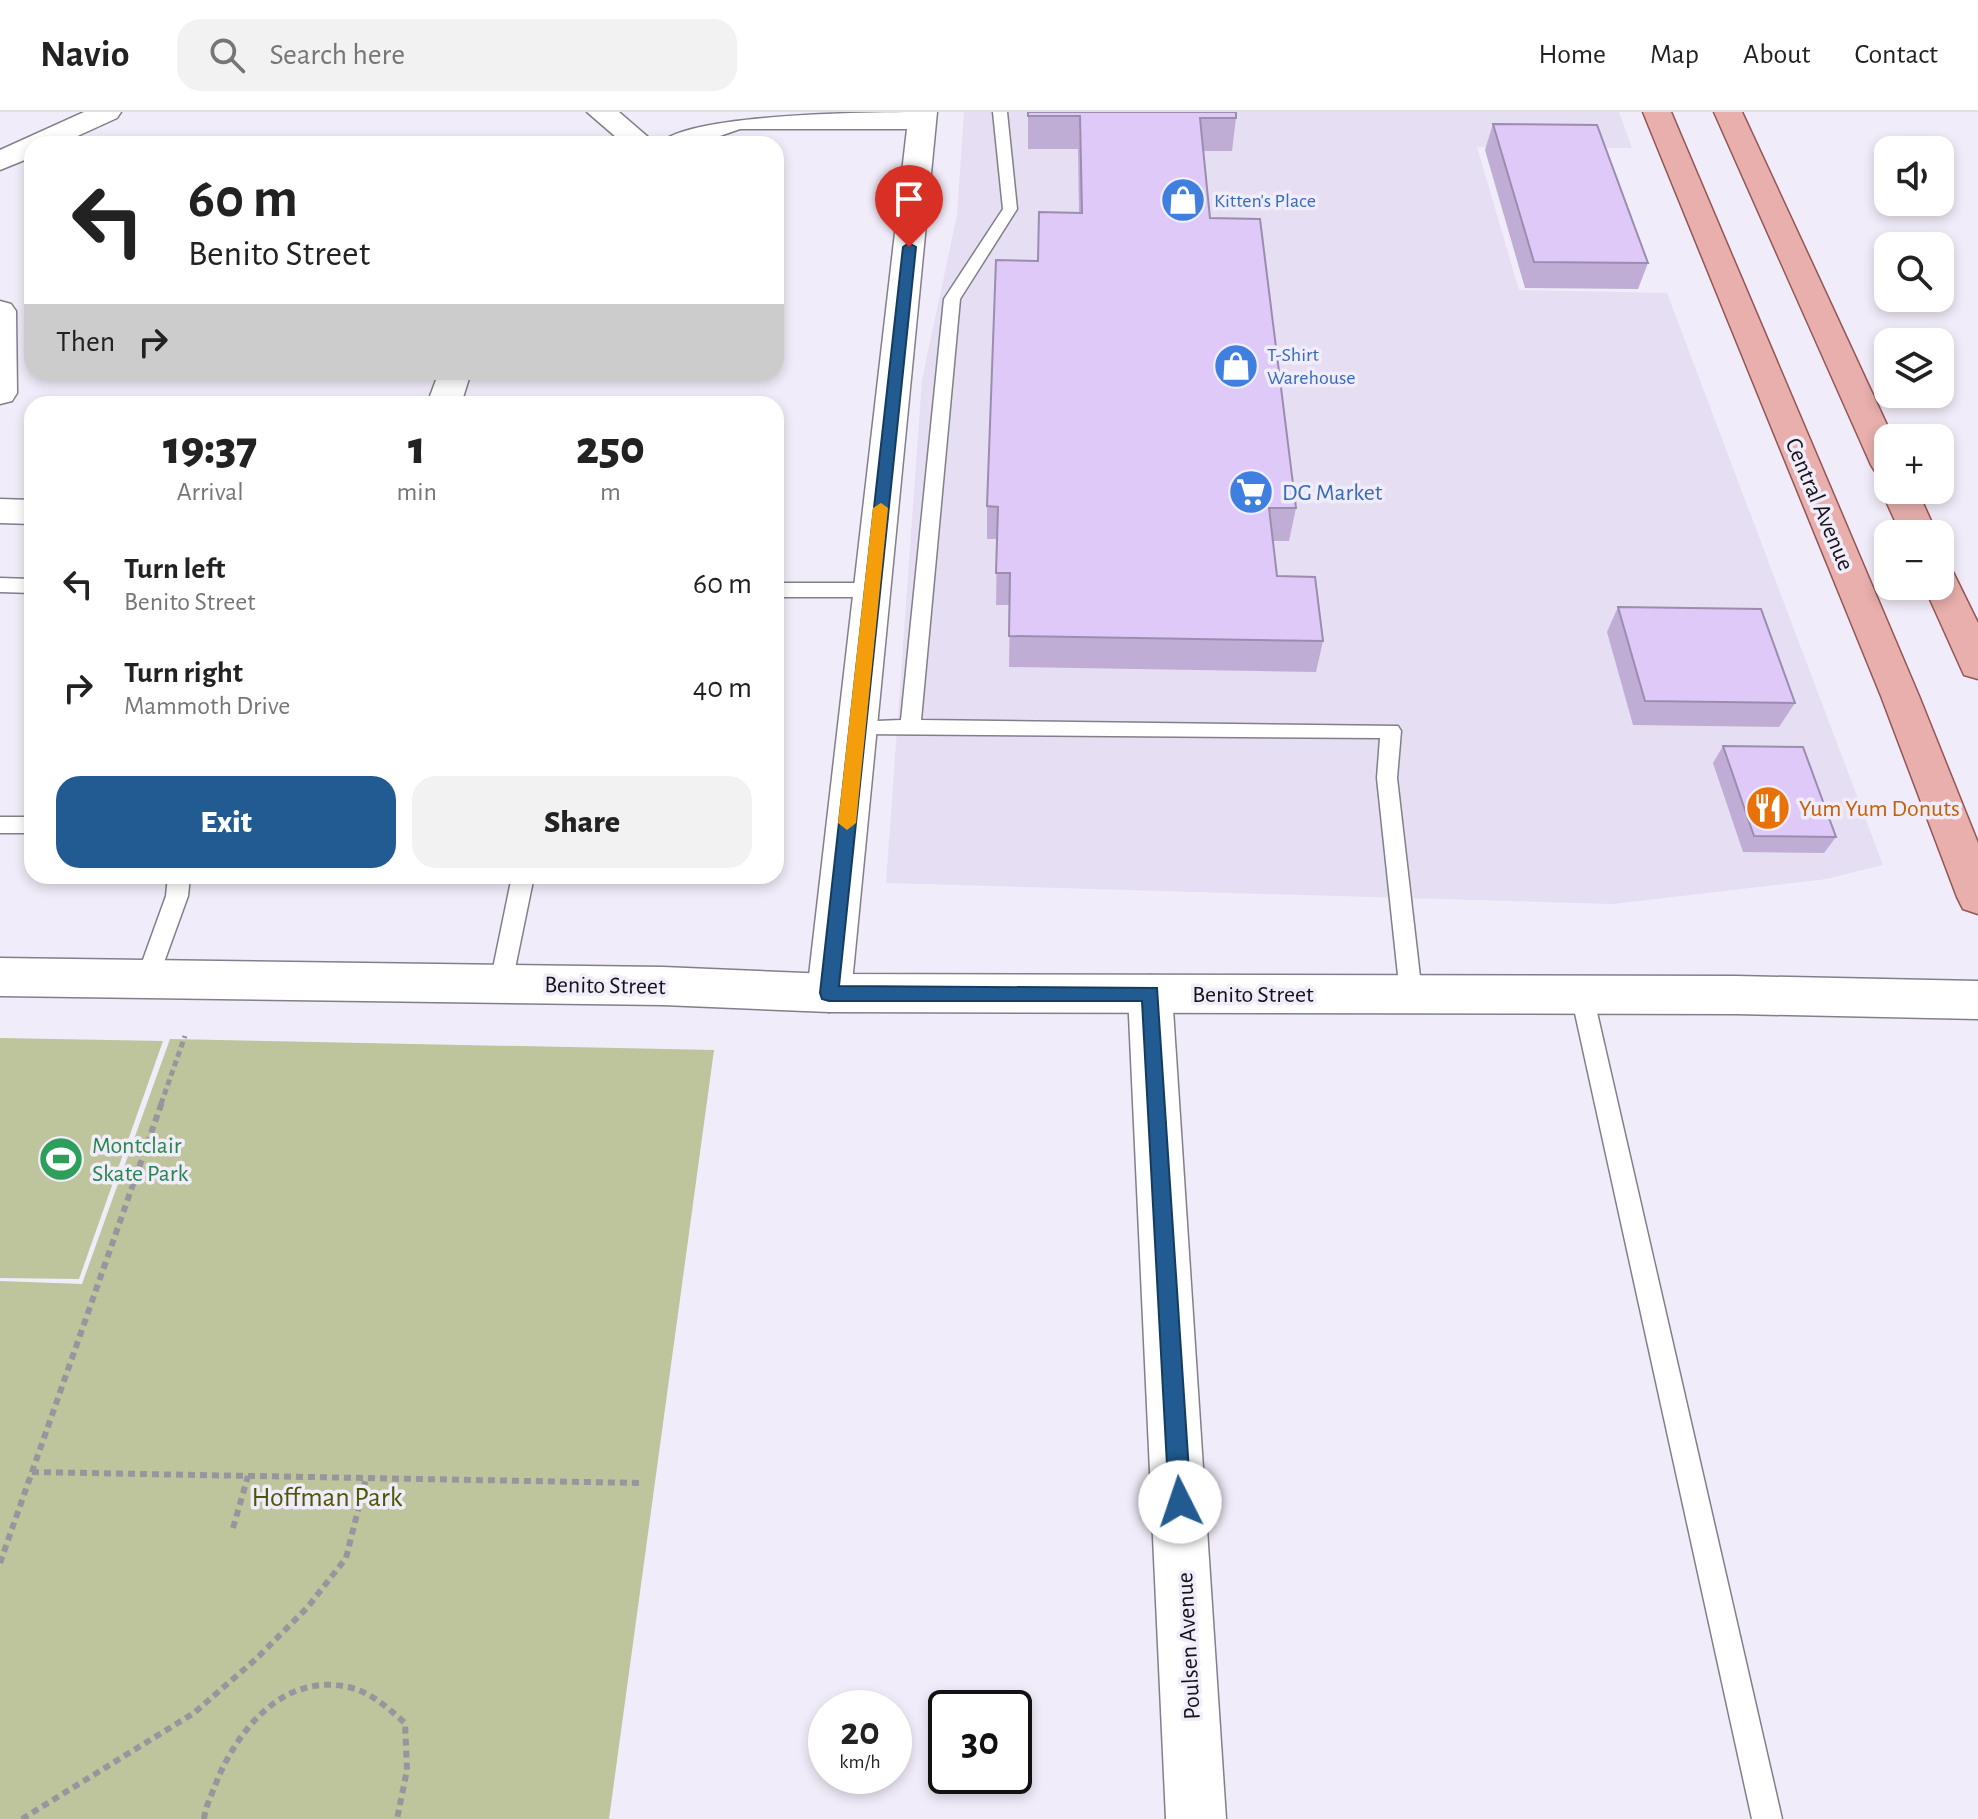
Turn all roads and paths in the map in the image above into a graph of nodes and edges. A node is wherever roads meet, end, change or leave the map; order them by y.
1 (107, 112) edge
2 (601, 112) edge
3 (1000, 112) edge
4 (1657, 112) edge
5 (1728, 112) edge
6 (923, 117) edge
7 (54, 136) edge
8 (632, 136) edge
9 (691, 136) edge
10 (24, 150) edge
11 (0, 161) edge
12 (0, 311) edge
13 (0, 393) edge
14 (1874, 434) edge
15 (0, 511) edge
16 (24, 512) edge
17 (0, 585) edge
18 (24, 586) edge
19 (784, 590) edge
20 (872, 590) junction
21 (1949, 600) edge
22 (1978, 665) edge
23 (858, 727) junction
24 (910, 728) junction
25 (0, 825) edge
26 (24, 825) edge
27 (178, 884) edge
28 (521, 884) edge
29 (1978, 897) edge
30 (0, 977) edge
31 (147, 979) junction
32 (501, 983) junction
33 (829, 993) junction
34 (1150, 994) junction
35 (1411, 994) junction
36 (1582, 995) junction
37 (1978, 1000) edge
38 (185, 1036) dead end
39 (32, 1472) junction
40 (248, 1476) junction
41 (366, 1478) junction
42 (641, 1483) dead end
43 (233, 1528) dead end
44 (0, 1563) edge
45 (22, 1819) edge
46 (204, 1819) edge
47 (397, 1819) edge
48 (1196, 1819) edge
49 (1767, 1819) edge

1 - 7 street
2 - 8 street
3 - 24 lane
4 - 29 main road, Central Avenue
5 - 14 main road
6 - 9 street
6 - 20 street
10 - 11 street
12 - 13 street
15 - 16 street
17 - 18 lane
19 - 20 lane
20 - 23 street
21 - 22 main road
23 - 24 lane
23 - 33 street
24 - 35 lane
25 - 26 lane
27 - 31 lane
28 - 32 lane
30 - 31 street, Benito Street
31 - 32 street, Benito Street
32 - 33 street, Benito Street
33 - 34 street, Benito Street
34 - 35 street, Benito Street
34 - 48 street, Poulsen Avenue
35 - 36 street, Benito Street
36 - 37 street, Benito Street
36 - 49 lane
38 - 39 path
39 - 40 path
39 - 44 path
40 - 41 path
40 - 43 path
41 - 42 path
41 - 45 path
46 - 47 path

